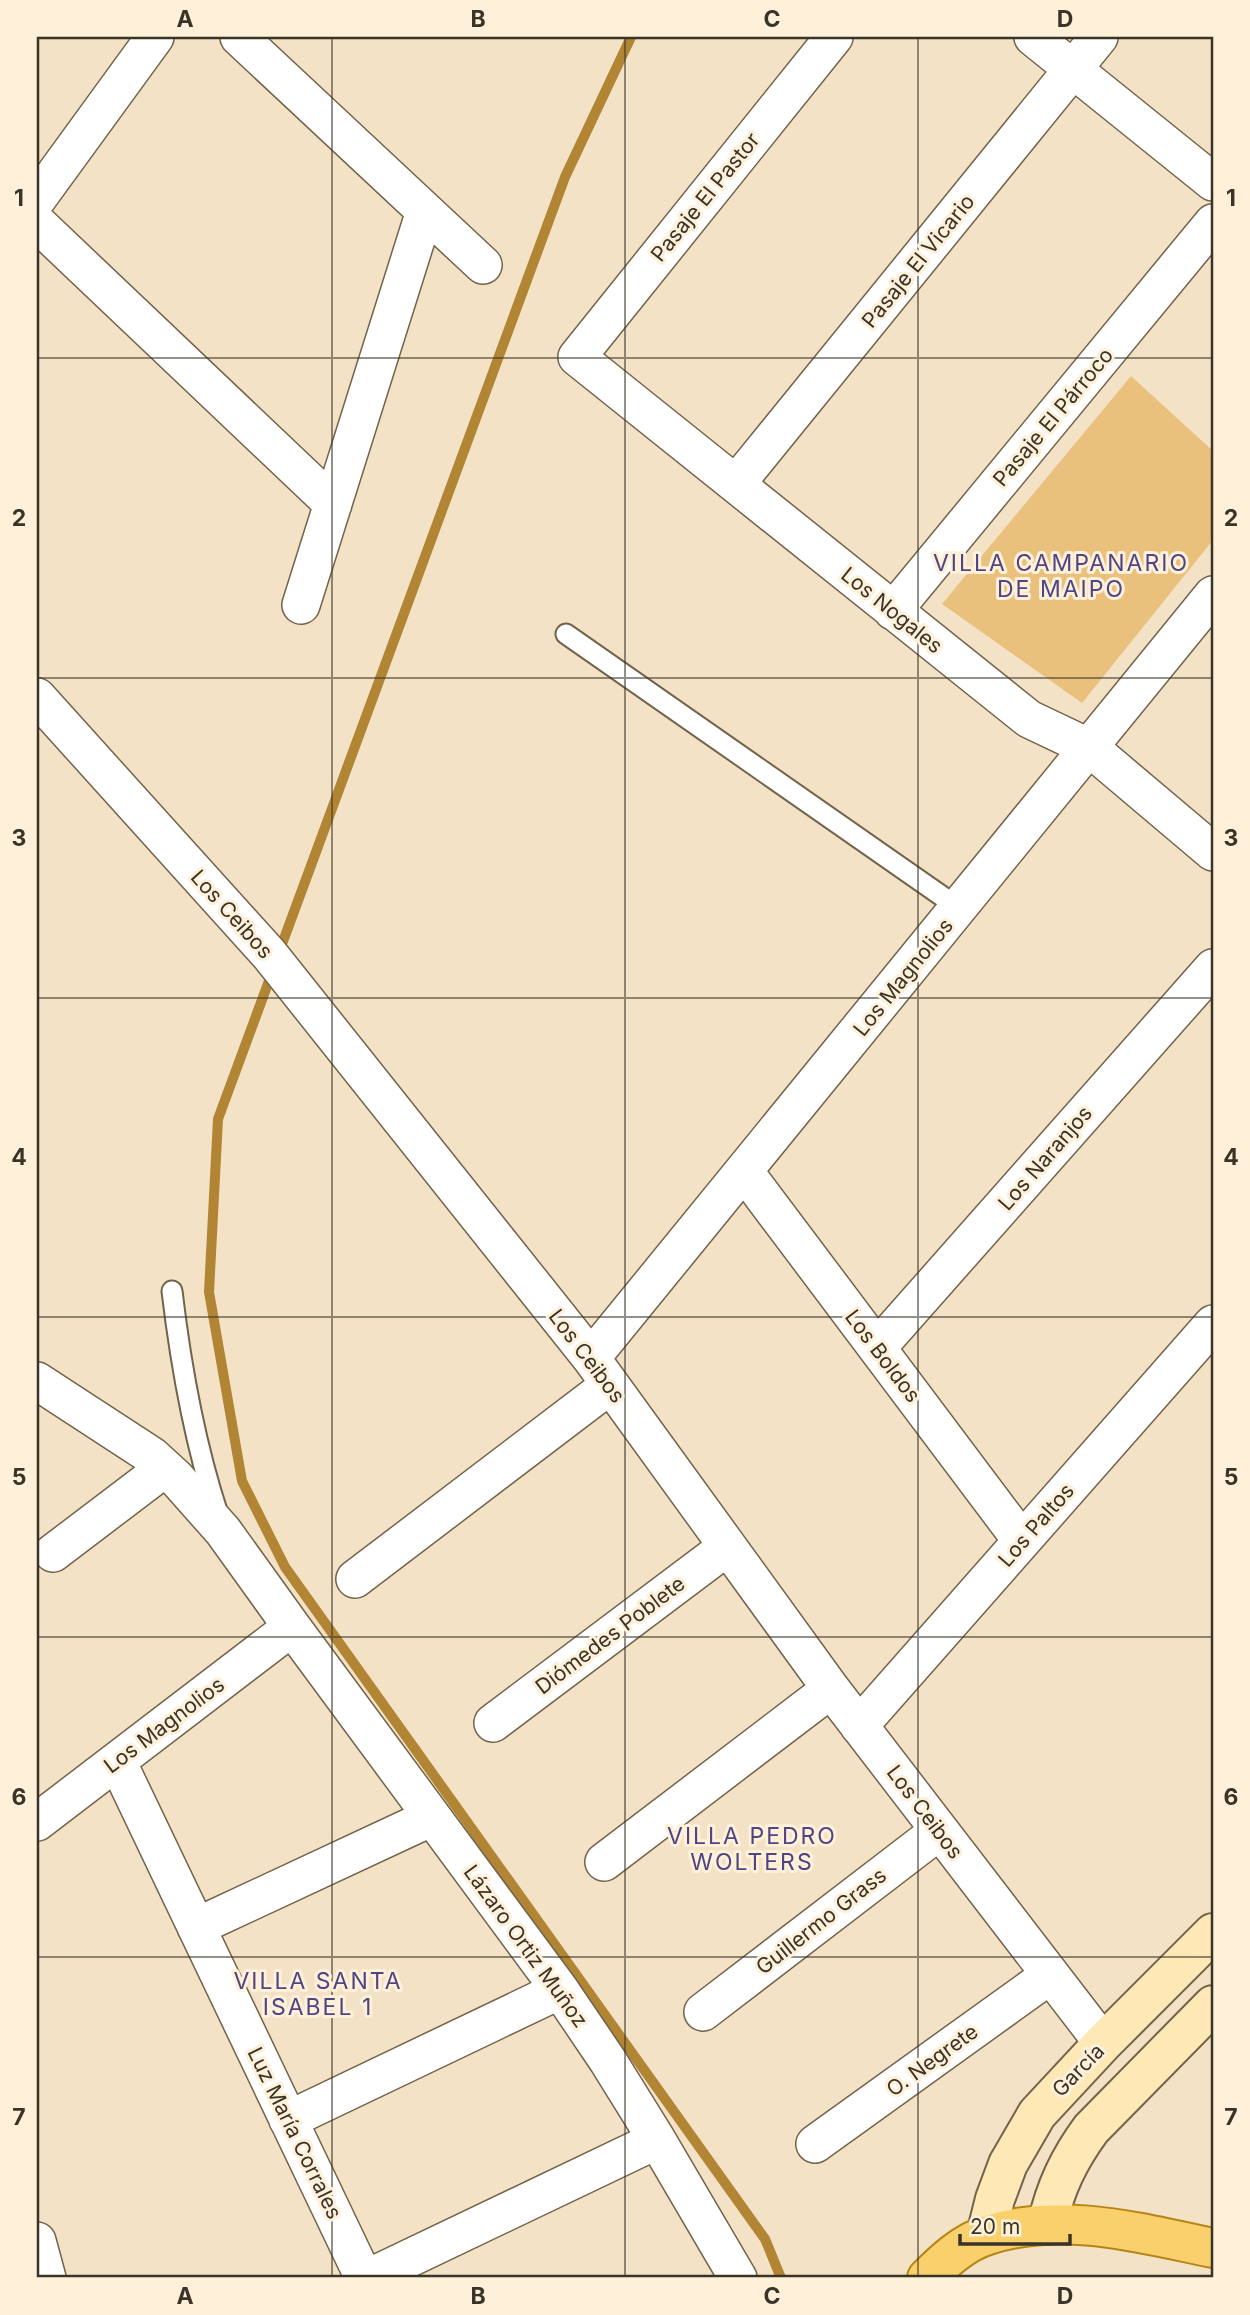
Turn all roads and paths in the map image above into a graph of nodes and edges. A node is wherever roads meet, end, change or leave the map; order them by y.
1 (155, 37) edge
2 (239, 37) edge
3 (834, 37) edge
4 (1033, 37) edge
5 (1099, 37) edge
6 (1073, 70) junction
7 (1213, 182) edge
8 (37, 199) edge
9 (425, 211) junction
10 (37, 223) edge
11 (1213, 223) edge
12 (483, 265) dead end
13 (577, 357) joint
14 (736, 484) junction
15 (333, 504) junction
16 (1213, 595) edge
17 (301, 605) dead end
18 (893, 611) junction
19 (566, 634) dead end
20 (37, 696) edge
21 (1090, 748) junction
22 (1213, 852) edge
23 (959, 908) junction
24 (1213, 968) edge
25 (744, 1171) junction
26 (173, 1291) dead end
27 (1213, 1324) edge
28 (877, 1348) junction
29 (600, 1371) junction
30 (37, 1381) edge
31 (165, 1468) junction
32 (223, 1531) junction
33 (1022, 1541) junction
34 (727, 1547) junction
35 (53, 1553) dead end
36 (355, 1579) dead end
37 (292, 1627) junction
38 (831, 1689) junction
39 (493, 1723) dead end
40 (859, 1726) junction
41 (117, 1761) junction
42 (432, 1817) junction
43 (37, 1822) edge
44 (939, 1831) junction
45 (604, 1862) dead end
46 (196, 1927) junction
47 (1213, 1933) edge
48 (1049, 1975) junction
49 (560, 1990) junction
50 (1213, 2005) edge
51 (703, 2012) dead end
52 (1103, 2043) junction
53 (288, 2120) junction
54 (657, 2140) junction
55 (815, 2144) dead end
56 (1047, 2225) junction
57 (986, 2235) junction
58 (37, 2241) edge
59 (1213, 2248) edge
60 (47, 2278) edge
61 (366, 2278) edge
62 (738, 2278) edge
63 (926, 2278) edge

1 - 8 street
2 - 9 street
3 - 13 street, Pasaje El Pastor
4 - 6 street
5 - 6 street, Pasaje El Vicario
6 - 7 street
6 - 14 street, Pasaje El Vicario
9 - 12 street
9 - 15 street
10 - 15 street
11 - 18 street, Pasaje El Párroco
13 - 14 street, Los Nogales
14 - 18 street, Los Nogales
15 - 17 street
16 - 21 street, Los Magnolios
18 - 21 street, Los Nogales
19 - 23 lane
20 - 29 street, Los Ceibos
21 - 22 street, Los Nogales
21 - 23 street, Los Magnolios
23 - 25 street, Los Magnolios
24 - 28 street, Los Naranjos
25 - 28 street, Los Boldos
25 - 29 street, Los Magnolios
26 - 32 lane
27 - 33 street, Los Paltos
28 - 33 street, Los Boldos
29 - 34 street, Los Ceibos
29 - 36 street, Los Magnolios
30 - 31 street, Lázaro Ortiz Muñoz
31 - 32 street, Lázaro Ortiz Muñoz
31 - 35 street
32 - 37 street, Lázaro Ortiz Muñoz
33 - 40 street, Los Paltos
34 - 38 street, Los Ceibos
34 - 39 street, Diómedes Poblete
37 - 41 street, Los Magnolios
37 - 42 street, Lázaro Ortiz Muñoz
38 - 40 street, Los Ceibos
38 - 45 street
40 - 44 street, Los Ceibos
41 - 43 street, Los Magnolios
41 - 46 street, Luz María Corrales
42 - 46 street
42 - 49 street, Lázaro Ortiz Muñoz
44 - 48 street, Los Ceibos
44 - 51 street, Guillermo Grass
46 - 53 street, Luz María Corrales
47 - 52 street, García
48 - 52 street, Los Ceibos
48 - 55 street, O. Negrete
49 - 53 street
49 - 54 street, Lázaro Ortiz Muñoz
50 - 56 street
52 - 57 street, García
53 - 61 street, Luz María Corrales
54 - 61 street
54 - 62 street, Lázaro Ortiz Muñoz
56 - 57 main road
56 - 59 main road
57 - 63 main road
58 - 60 street

